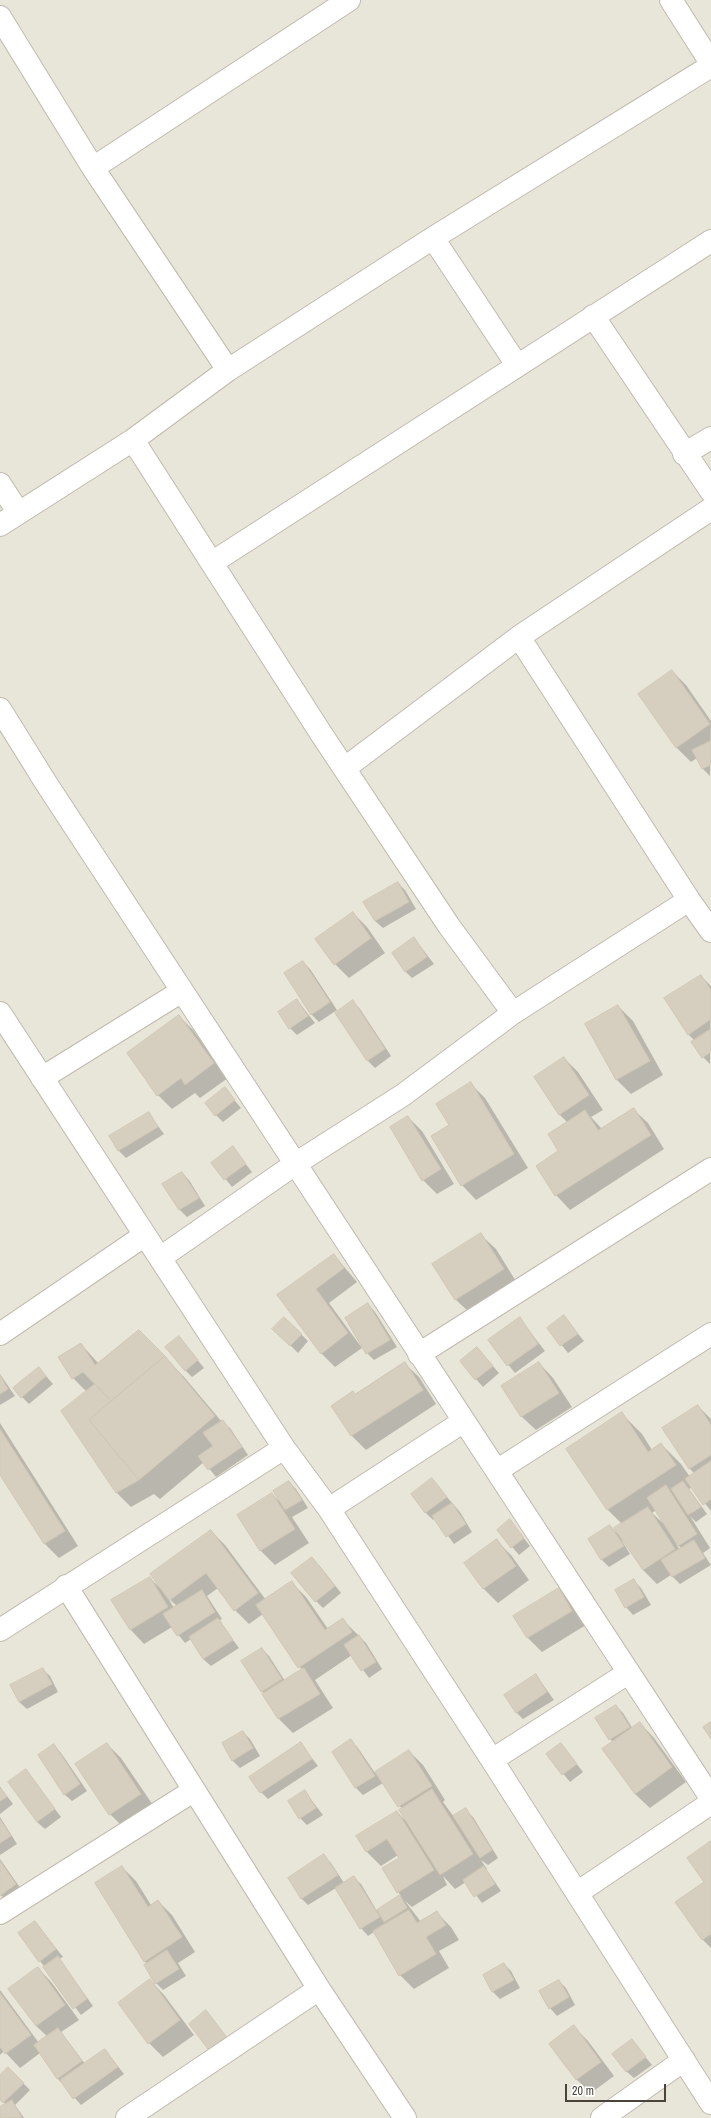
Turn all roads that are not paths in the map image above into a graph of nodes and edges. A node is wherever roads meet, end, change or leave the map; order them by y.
1 (349, 0) edge
2 (671, 0) edge
3 (0, 16) edge
4 (711, 65) edge
5 (93, 168) junction
6 (433, 238) junction
7 (711, 241) edge
8 (593, 316) junction
9 (517, 365) junction
10 (228, 370) junction
11 (711, 438) edge
12 (133, 440) junction
13 (684, 454) junction
14 (0, 484) edge
15 (711, 491) edge
16 (711, 509) edge
17 (18, 512) junction
18 (0, 524) edge
19 (213, 562) junction
20 (519, 637) junction
21 (0, 709) edge
22 (345, 768) junction
23 (689, 900) junction
24 (711, 931) edge
25 (182, 990) junction
26 (0, 1013) edge
27 (513, 1013) junction
28 (42, 1078) junction
29 (295, 1164) junction
30 (711, 1169) edge
31 (145, 1235) junction
32 (160, 1258) junction
33 (0, 1334) edge
34 (710, 1337) edge
35 (419, 1354) junction
36 (464, 1421) junction
37 (284, 1448) junction
38 (498, 1470) junction
39 (329, 1509) junction
40 (66, 1586) junction
41 (0, 1630) edge
42 (628, 1673) junction
43 (492, 1760) junction
44 (193, 1791) junction
45 (711, 1798) edge
46 (711, 1803) edge
47 (577, 1893) junction
48 (0, 1913) edge
49 (319, 1989) junction
50 (684, 2060) junction
51 (711, 2102) edge
52 (127, 2118) edge
53 (405, 2118) edge
54 (602, 2118) edge

1 - 5 street
2 - 4 street
3 - 5 street
4 - 6 street
5 - 10 street
6 - 9 street
6 - 10 street
7 - 8 street
8 - 9 street
8 - 13 street
9 - 19 street
10 - 12 street
11 - 13 street
12 - 17 street
12 - 19 street
13 - 15 street
14 - 17 street
16 - 20 street
17 - 18 street
19 - 22 street
20 - 22 street
20 - 23 street
21 - 25 street
22 - 27 street
23 - 24 street
23 - 27 street
25 - 28 street
25 - 29 street
26 - 28 street
27 - 29 street
28 - 31 street
29 - 32 street
29 - 35 street
30 - 35 street
31 - 32 street
31 - 33 street
32 - 37 street
34 - 38 street
35 - 36 street
36 - 38 street
36 - 39 street
37 - 39 street
37 - 40 street
38 - 42 street
39 - 43 street
40 - 41 street
40 - 44 street
42 - 43 street
42 - 45 street
43 - 47 street
44 - 48 street
44 - 49 street
46 - 47 street
47 - 50 street
49 - 52 street
49 - 53 street
50 - 51 street
50 - 54 street

